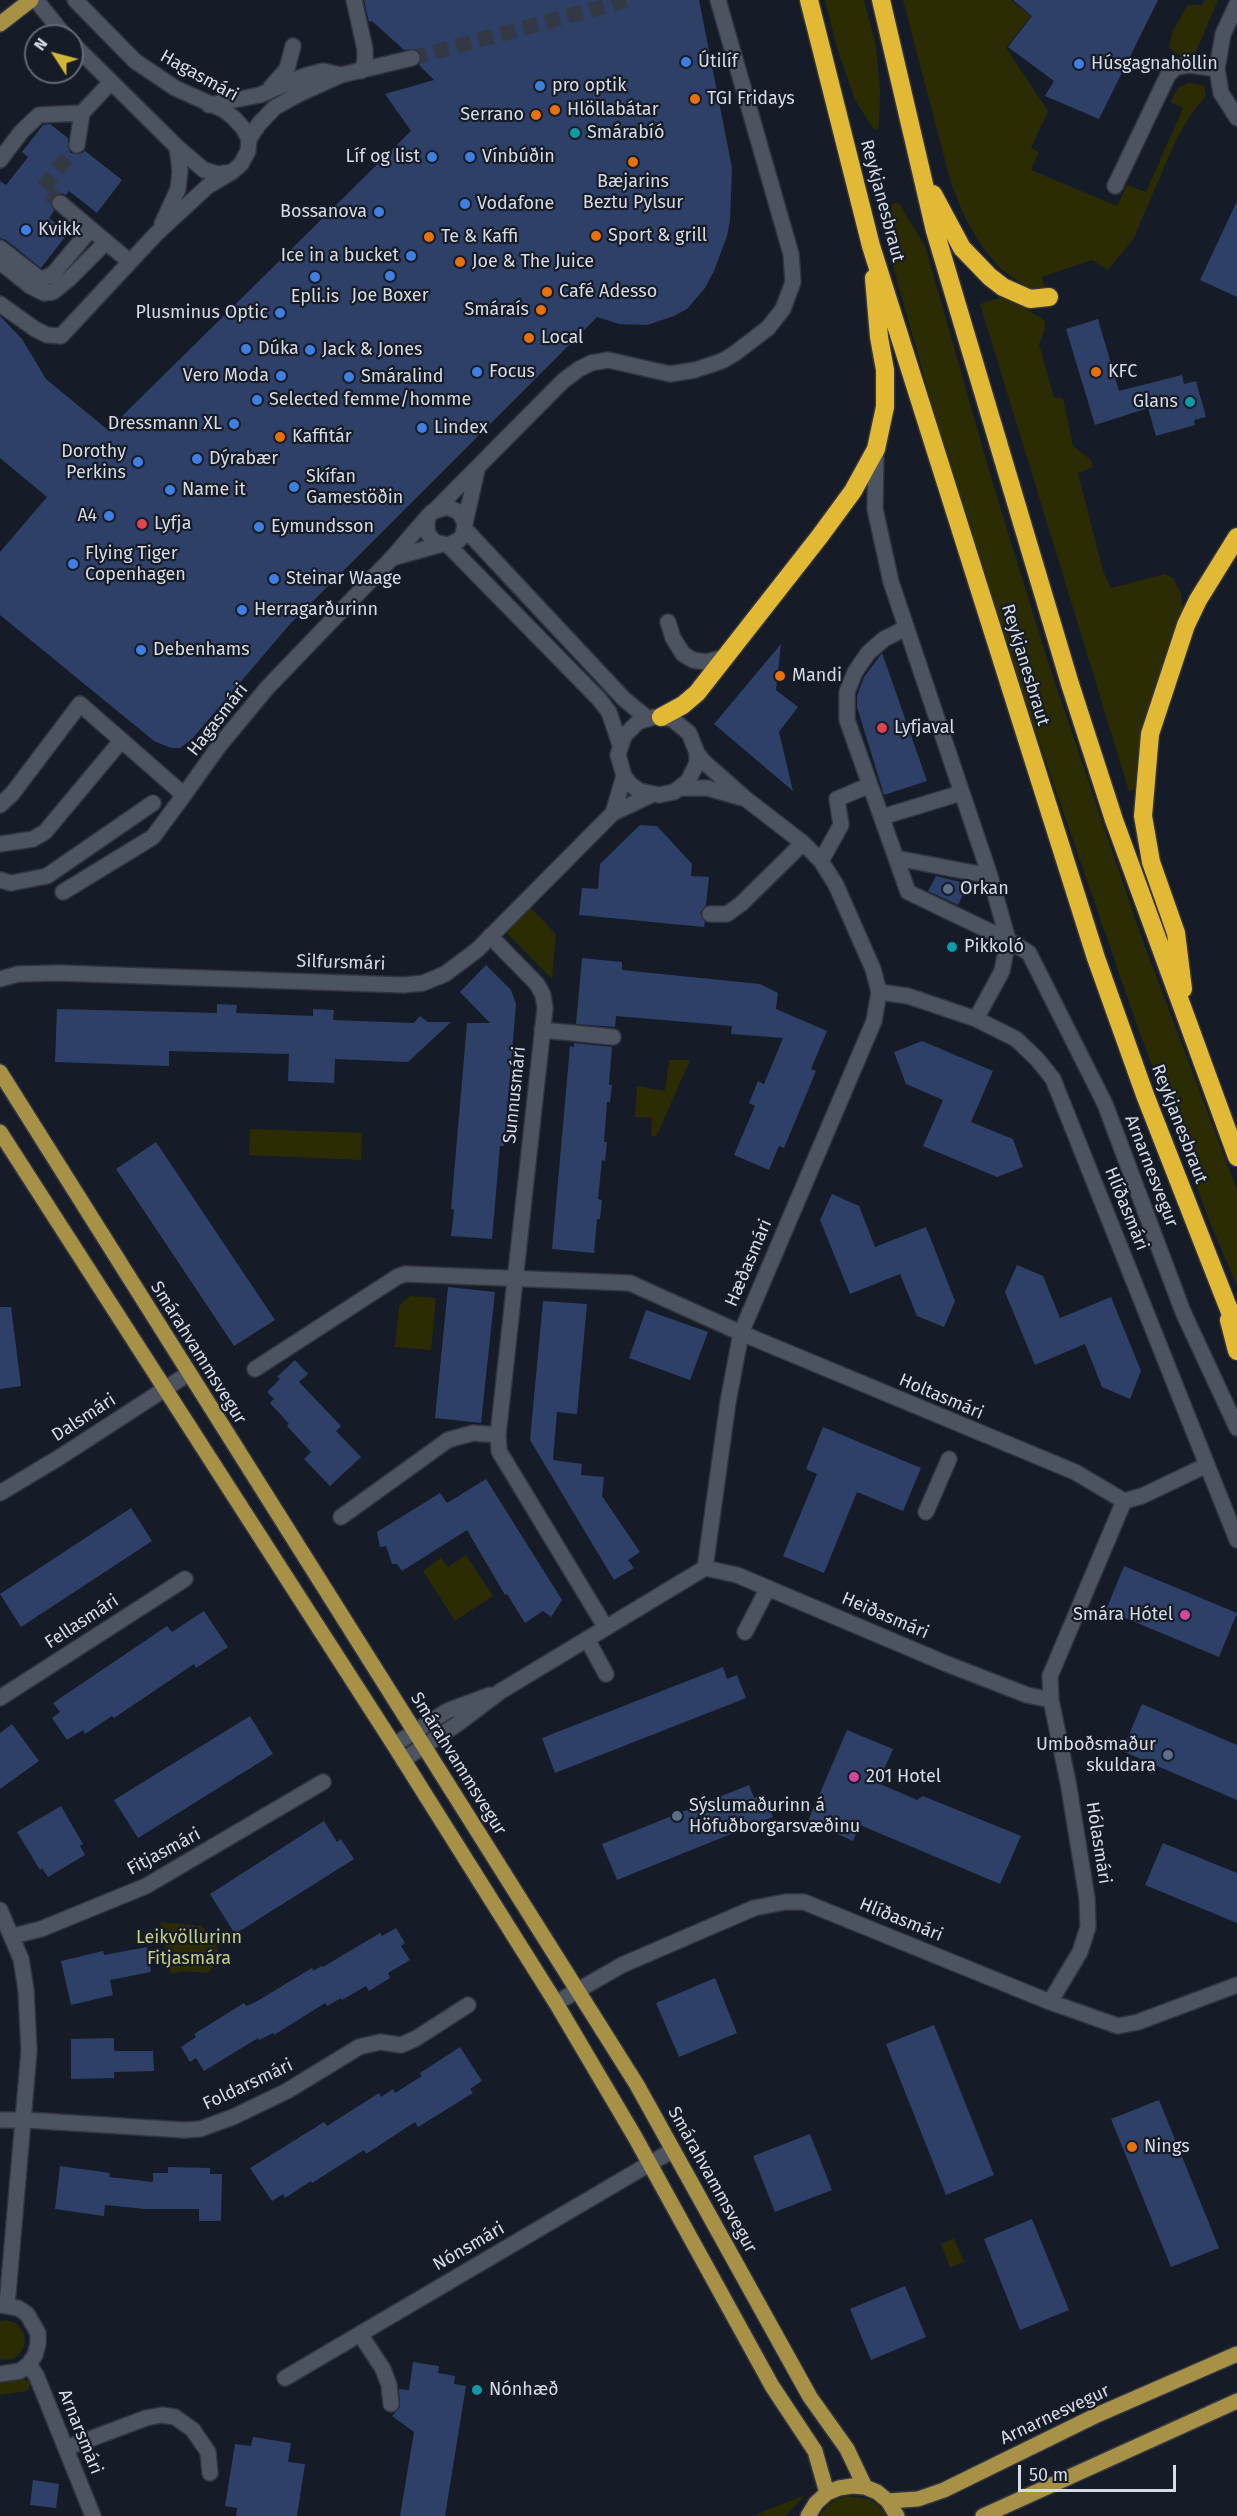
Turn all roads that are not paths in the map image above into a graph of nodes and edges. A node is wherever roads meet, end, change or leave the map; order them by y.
1 (31, 0) edge
2 (36, 0) edge
3 (75, 0) edge
4 (354, 0) edge
5 (718, 0) edge
6 (809, 0) edge
7 (881, 0) edge
8 (1237, 4) edge
9 (0, 24) edge
10 (55, 24) edge
11 (292, 46) dead end
12 (84, 55) edge
13 (412, 58) tunnel mouth
14 (1217, 69) junction
15 (361, 71) junction
16 (341, 75) junction
17 (111, 82) junction
18 (260, 95) junction
19 (209, 105) junction
20 (82, 113) junction
21 (1237, 118) edge
22 (21, 132) junction
23 (249, 139) junction
24 (0, 145) edge
25 (77, 145) tunnel mouth
26 (177, 147) junction
27 (914, 148) junction
28 (0, 160) edge
29 (232, 172) junction
30 (1115, 186) dead end
31 (60, 203) tunnel mouth
32 (91, 228) junction
33 (156, 234) junction
34 (106, 242) junction
35 (871, 246) junction
36 (0, 248) edge
37 (0, 262) edge
38 (130, 262) junction
39 (1049, 297) dead end
40 (0, 304) edge
41 (876, 449) junction
42 (477, 470) junction
43 (432, 512) junction
44 (465, 526) junction
45 (1237, 537) edge
46 (444, 545) junction
47 (392, 558) junction
48 (668, 622) dead end
49 (906, 628) junction
50 (725, 657) junction
51 (654, 718) junction
52 (121, 741) junction
53 (620, 745) junction
54 (697, 753) junction
55 (624, 776) junction
56 (870, 785) junction
57 (680, 788) junction
58 (961, 793) junction
59 (184, 795) junction
60 (651, 795) junction
61 (746, 799) junction
62 (153, 803) dead end
63 (0, 805) edge
64 (613, 813) junction
65 (882, 817) junction
66 (803, 843) junction
67 (0, 844) edge
68 (896, 858) junction
69 (821, 861) junction
70 (990, 876) junction
71 (0, 880) edge
72 (63, 892) dead end
73 (710, 914) dead end
74 (490, 936) junction
75 (1008, 940) junction
76 (0, 979) edge
77 (879, 992) junction
78 (976, 1019) junction
79 (1188, 1026) junction
80 (542, 1030) junction
81 (613, 1037) dead end
82 (0, 1072) edge
83 (0, 1132) edge
84 (1237, 1157) edge
85 (515, 1278) junction
86 (1221, 1290) junction
87 (1237, 1330) edge
88 (741, 1333) junction
89 (1237, 1351) edge
90 (255, 1369) dead end
91 (188, 1374) junction
92 (165, 1389) junction
93 (1237, 1428) edge
94 (498, 1435) junction
95 (949, 1459) dead end
96 (1207, 1465) junction
97 (0, 1493) edge
98 (1124, 1501) junction
99 (926, 1512) dead end
100 (341, 1517) dead end
101 (1237, 1540) edge
102 (705, 1568) junction
103 (185, 1579) dead end
104 (768, 1588) junction
105 (606, 1628) junction
106 (746, 1632) dead end
107 (587, 1639) junction
108 (606, 1674) dead end
109 (501, 1691) junction
110 (0, 1698) edge
111 (1051, 1700) junction
112 (415, 1732) junction
113 (394, 1745) junction
114 (424, 1746) junction
115 (403, 1760) junction
116 (323, 1782) dead end
117 (0, 1910) edge
118 (13, 1936) junction
119 (1237, 1985) edge
120 (577, 1989) junction
121 (556, 2002) junction
122 (1050, 2002) junction
123 (468, 2005) dead end
124 (25, 2120) junction
125 (0, 2121) edge
126 (673, 2150) junction
127 (650, 2163) junction
128 (3, 2305) edge
129 (360, 2334) junction
130 (1237, 2354) edge
131 (29, 2364) junction
132 (0, 2374) edge
133 (285, 2378) dead end
134 (1237, 2401) edge
135 (391, 2404) dead end
136 (66, 2448) junction
137 (210, 2473) dead end
138 (865, 2487) junction
139 (827, 2493) junction
140 (888, 2501) junction
141 (93, 2516) edge
142 (808, 2516) edge
143 (897, 2516) edge
144 (982, 2516) edge

1 - 9 main road
2 - 10 street
3 - 19 street, Hagasmári
4 - 15 street
5 - 42 street, Hagasmári
6 - 35 highway, Reykjanesbraut
7 - 27 highway, Reykjanesbraut
8 - 14 street
11 - 18 street
12 - 17 street
13 - 15 street
14 - 21 street
14 - 30 street
15 - 16 street
16 - 18 street
16 - 23 street
17 - 20 street
17 - 26 street
18 - 19 street
19 - 23 street, Hagasmári
20 - 22 street
20 - 25 street
22 - 24 street
22 - 28 street
23 - 29 street
26 - 29 street
26 - 33 street
27 - 39 highway
27 - 79 highway, Reykjanesbraut
29 - 33 street
31 - 32 street
32 - 34 street
32 - 36 street
33 - 38 street
34 - 37 street
34 - 38 street
35 - 41 highway
35 - 86 highway, Reykjanesbraut
38 - 40 street
41 - 49 street
41 - 50 highway
42 - 43 street, Hagasmári
42 - 44 street
43 - 44 street
43 - 46 street
43 - 47 street, Hagasmári
44 - 46 street
44 - 51 street
45 - 79 highway
46 - 47 street
46 - 53 street
47 - 59 street, Hagasmári
48 - 50 street
49 - 56 street, Arnarnesvegur
49 - 58 street
50 - 51 highway
51 - 53 street
51 - 54 street
52 - 59 street
52 - 63 street
52 - 67 street
53 - 55 street
54 - 57 street
54 - 61 street, Hæðasmári
55 - 60 street
55 - 64 street, Silfursmári
56 - 65 street, Arnarnesvegur
56 - 69 street
57 - 60 street
57 - 61 street, Hæðasmári
58 - 65 street
58 - 70 street
59 - 72 street, Hagasmári
60 - 64 street, Silfursmári
61 - 66 street, Hæðasmári
62 - 71 street
64 - 74 street, Silfursmári
65 - 68 street, Arnarnesvegur
66 - 69 street, Hæðasmári
66 - 73 street
68 - 70 street
68 - 75 street, Arnarnesvegur
69 - 77 street, Hæðasmári
70 - 75 street
74 - 76 street, Silfursmári
74 - 80 street, Sunnusmári
75 - 78 street
75 - 93 street, Arnarnesvegur
77 - 78 street, Hlíðasmári
77 - 88 street, Hæðasmári
78 - 96 street, Hlíðasmári
79 - 84 highway, Reykjanesbraut
80 - 81 street
80 - 85 street, Sunnusmári
82 - 91 main road, Smárahvammsvegur
83 - 92 main road
85 - 88 street
85 - 90 street
85 - 94 street, Sunnusmári
86 - 87 highway, Reykjanesbraut
86 - 89 highway
88 - 98 street, Holtasmári
88 - 102 street, Hæðasmári
91 - 92 street, Dalsmári
91 - 112 main road, Smárahvammsvegur
92 - 97 street, Dalsmári
92 - 113 main road
94 - 100 street
94 - 105 street, Sunnusmári
95 - 99 street
96 - 98 street
96 - 101 street, Hlíðasmári
98 - 111 street, Hólasmári
102 - 104 street, Heiðasmári
102 - 105 street
103 - 110 street, Fellasmári
104 - 106 street
104 - 111 street, Heiðasmári
105 - 107 street
107 - 108 street
107 - 109 street
109 - 112 street
109 - 114 street
111 - 122 street, Hólasmári
112 - 113 street
112 - 114 main road, Smárahvammsvegur
113 - 115 main road
114 - 115 street
114 - 120 main road, Smárahvammsvegur
115 - 121 main road
116 - 118 street, Fitjasmári
117 - 118 street
118 - 124 street
119 - 122 street, Hlíðasmári
120 - 121 street, Hlíðasmári
120 - 122 street, Hlíðasmári
120 - 126 main road, Smárahvammsvegur
121 - 127 main road
123 - 124 street, Foldarsmári
124 - 125 street, Foldarsmári
124 - 128 street
126 - 127 street, Nónsmári
126 - 138 main road, Smárahvammsvegur
127 - 129 street, Nónsmári
127 - 139 main road
128 - 131 street
129 - 133 street, Nónsmári
129 - 135 street
130 - 140 main road, Arnarnesvegur
131 - 132 street
131 - 136 street, Arnarsmári
134 - 144 main road
136 - 137 street
136 - 141 street, Arnarsmári
138 - 139 main road
138 - 140 main road
139 - 142 main road
140 - 143 main road

